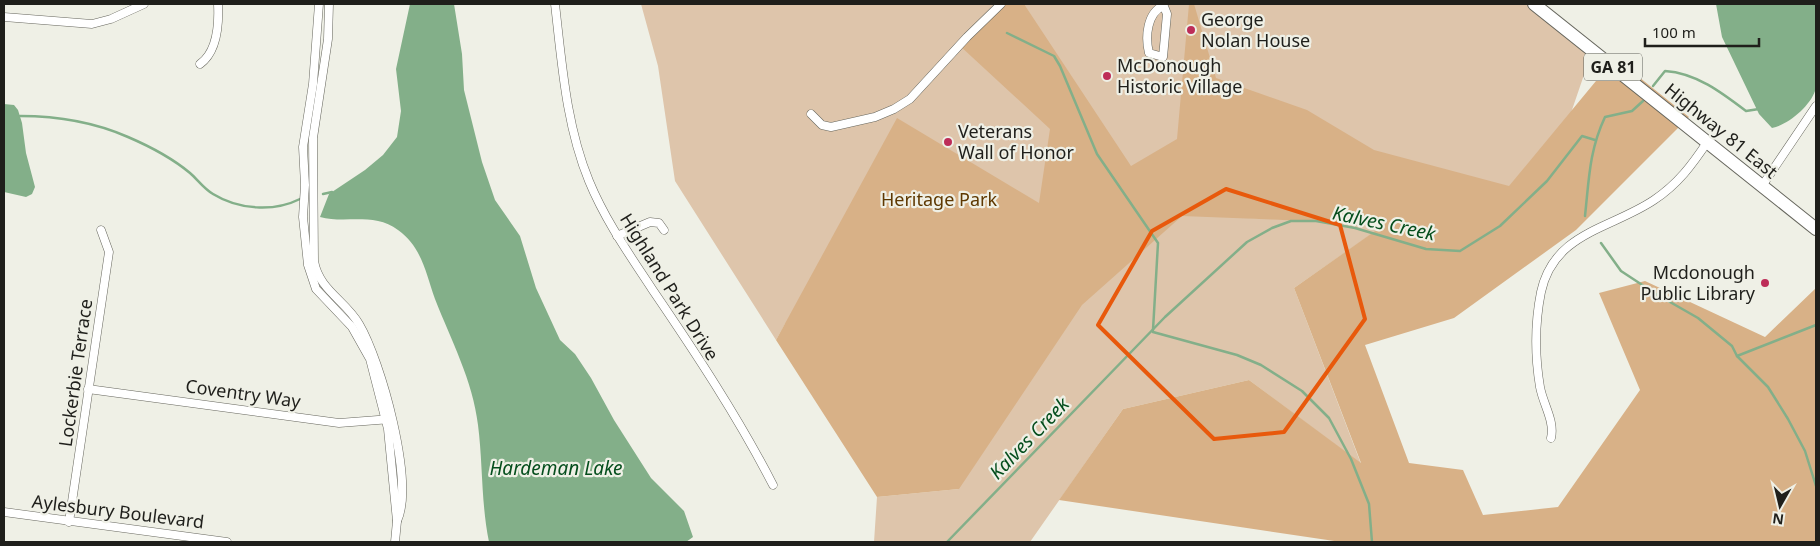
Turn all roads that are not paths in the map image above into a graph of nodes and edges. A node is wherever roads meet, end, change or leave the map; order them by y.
1 (144, 4) edge
2 (218, 4) edge
3 (319, 4) edge
4 (329, 4) edge
5 (555, 4) edge
6 (1001, 4) edge
7 (1534, 4) edge
8 (1163, 5) edge
9 (4, 17) edge
10 (1163, 57) junction
11 (200, 64) dead end
12 (1162, 66) dead end
13 (1816, 106) edge
14 (811, 114) dead end
15 (1708, 141) junction
16 (1762, 186) junction
17 (1816, 229) edge
18 (101, 230) dead end
19 (664, 230) dead end
20 (617, 236) junction
21 (88, 389) junction
22 (390, 419) junction
23 (1551, 438) dead end
24 (773, 485) dead end
25 (4, 512) edge
26 (69, 522) junction
27 (227, 542) edge
28 (395, 542) edge

1 - 9 street
2 - 11 street
3 - 22 street
4 - 22 street
5 - 20 street, Highland Park Drive
6 - 14 street
7 - 15 main road, Highway 81 East / GA 81
8 - 10 street
8 - 10 street
10 - 12 street
13 - 16 street
15 - 16 main road, Highway 81 East / GA 81
15 - 23 street
16 - 17 main road, Highway 81 East / GA 81
18 - 21 street, Lockerbie Terrace
19 - 20 street
20 - 24 street, Highland Park Drive
21 - 22 street, Coventry Way
21 - 26 street, Lockerbie Terrace
22 - 28 street
25 - 26 street, Aylesbury Boulevard
26 - 27 street, Aylesbury Boulevard

